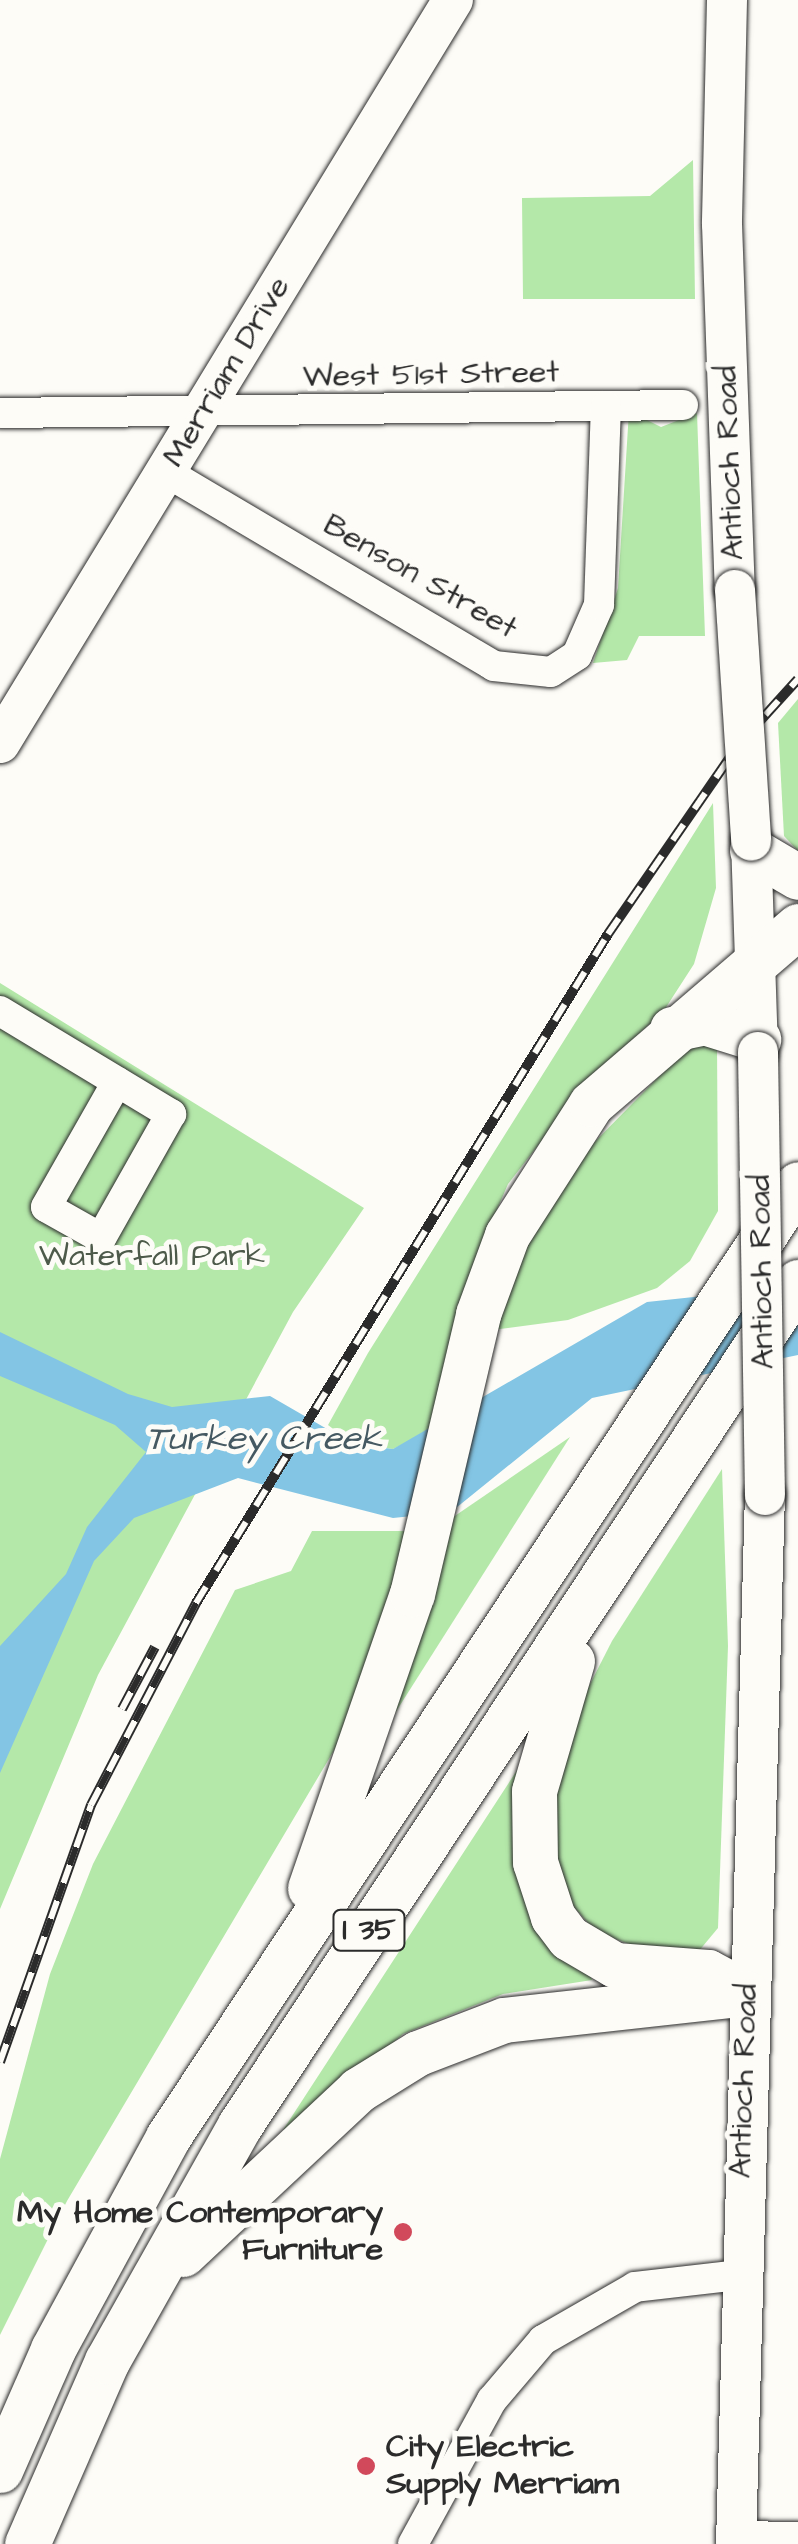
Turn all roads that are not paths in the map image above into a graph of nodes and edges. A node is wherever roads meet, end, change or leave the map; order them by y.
1 (453, 0) edge
2 (727, 0) edge
3 (683, 405) dead end
4 (606, 406) junction
5 (203, 412) junction
6 (0, 413) edge
7 (166, 472) junction
8 (0, 743) edge
9 (752, 845) junction
10 (798, 876) edge
11 (798, 926) edge
12 (757, 957) junction
13 (0, 1011) edge
14 (672, 1029) junction
15 (758, 1045) junction
16 (117, 1082) junction
17 (798, 1184) edge
18 (798, 1282) edge
19 (604, 1580) junction
20 (286, 1954) junction
21 (747, 1993) junction
22 (738, 2276) junction
23 (146, 2290) junction
24 (0, 2470) edge
25 (798, 2537) edge
26 (736, 2540) edge
27 (28, 2544) edge
28 (413, 2544) edge

1 - 5 main road, Merriam Drive
2 - 9 main road, Antioch Road, bridge
3 - 4 street, West 51st Street
4 - 5 street, West 51st Street
4 - 7 street, Benson Street
5 - 6 street, West 51st Street
5 - 7 main road, Merriam Drive
7 - 8 main road, Merriam Drive
9 - 10 highway
9 - 12 main road, Antioch Road
11 - 12 highway
12 - 14 highway
12 - 15 main road, Antioch Road
13 - 16 street
14 - 15 highway
14 - 20 highway
15 - 21 main road, Antioch Road, bridge
16 - 16 street
17 - 20 highway, I 35, bridge
18 - 19 highway, I 35, bridge
19 - 21 highway
19 - 23 highway, I 35
20 - 24 highway, I 35
21 - 22 main road, Antioch Road
21 - 23 highway
22 - 26 main road, Antioch Road
22 - 28 street
23 - 27 highway, I 35
25 - 26 street

